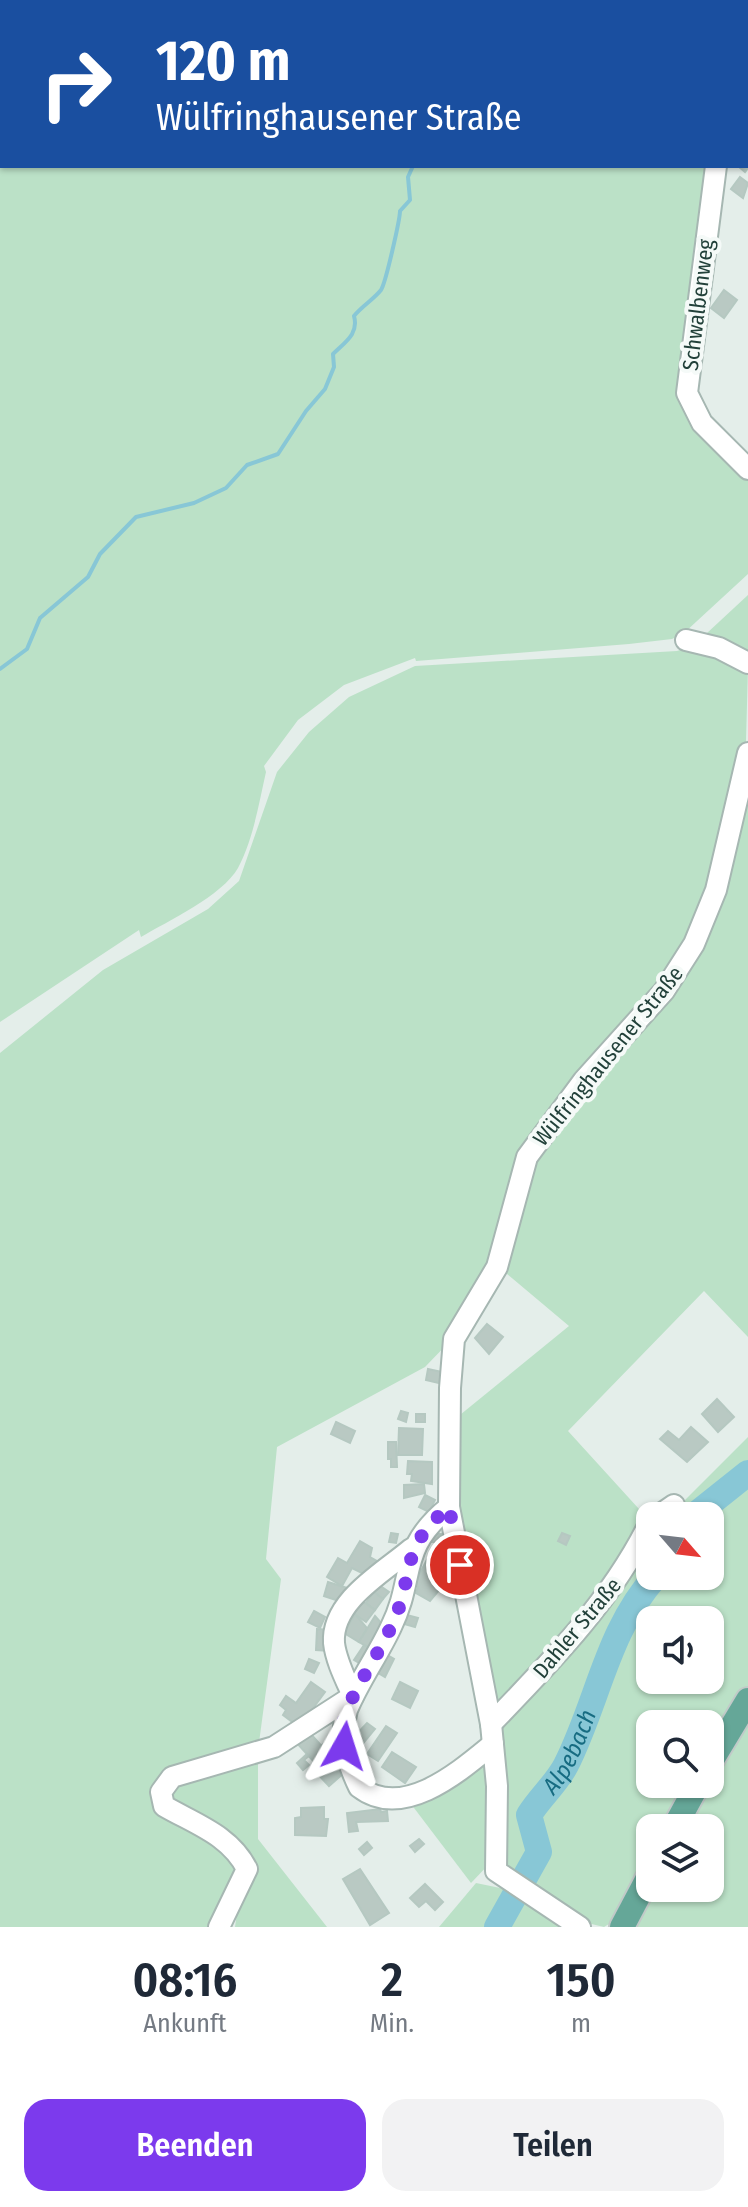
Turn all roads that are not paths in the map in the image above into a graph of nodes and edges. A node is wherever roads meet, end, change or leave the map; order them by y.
1 (716, 168) edge
2 (748, 469) edge
3 (686, 640) dead end
4 (748, 663) edge
5 (748, 753) edge
6 (449, 1507) junction
7 (414, 1547) junction
8 (636, 1551) edge
9 (353, 1696) junction
10 (748, 1700) edge
11 (492, 1734) junction
12 (724, 1740) edge
13 (636, 1900) edge
14 (219, 1927) edge
15 (580, 1927) edge
16 (622, 1927) edge

1 - 2 street, Schwalbenweg
3 - 4 street
5 - 6 street, Wülfringhausener Straße
6 - 7 street, Dahler Straße
6 - 11 street, Wülfringhausener Straße
7 - 9 street, Dahler Straße
7 - 9 street, Dahler Straße
8 - 11 street, Dahler Straße
9 - 11 street, Dahler Straße
9 - 14 street
10 - 12 main road
11 - 15 street, Wülfringhausener Straße
13 - 16 main road

